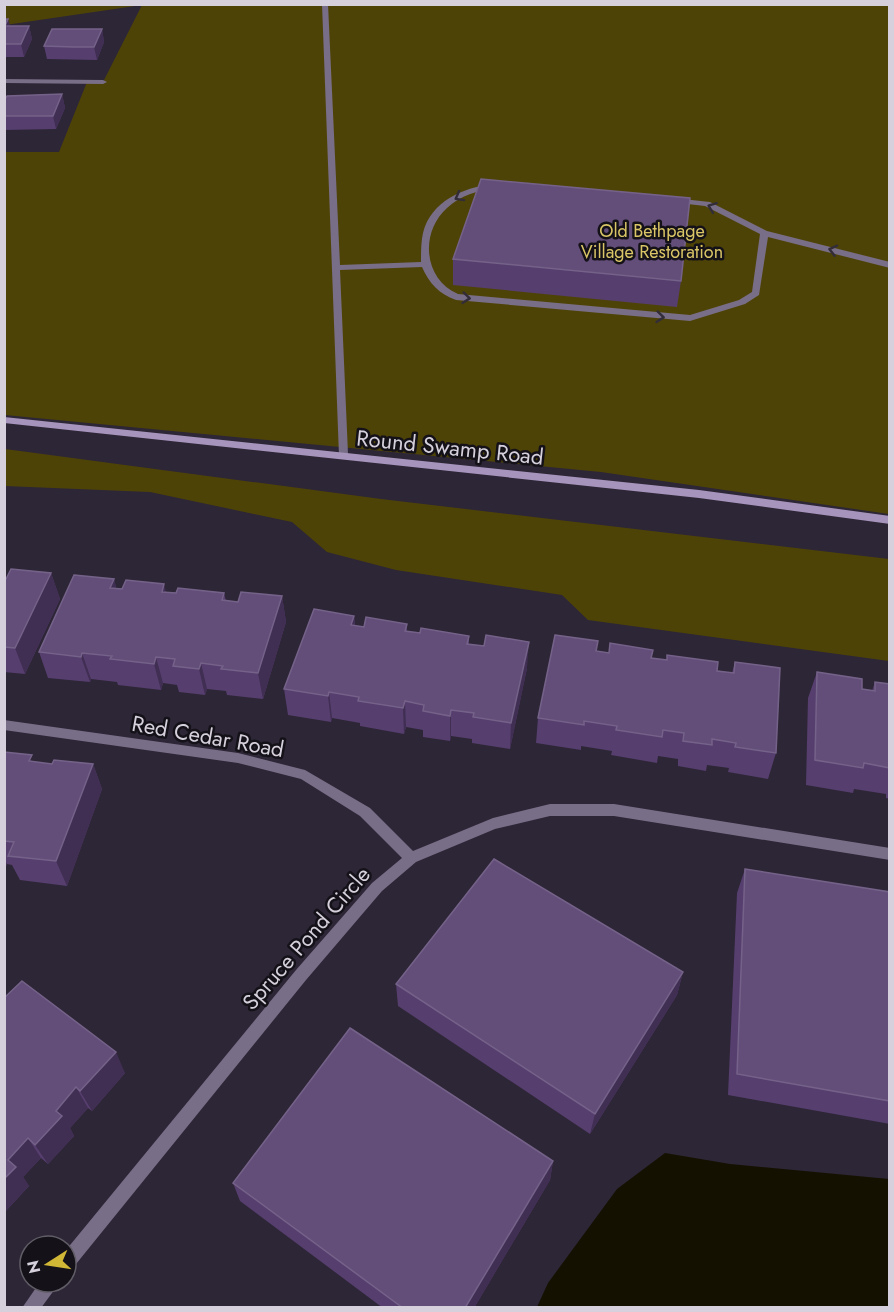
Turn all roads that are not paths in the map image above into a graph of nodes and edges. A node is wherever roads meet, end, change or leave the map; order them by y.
1 (325, 4) edge
2 (4, 81) edge
3 (103, 82) dead end
4 (501, 184) edge
5 (661, 199) edge
6 (764, 233) junction
7 (425, 264) junction
8 (890, 265) edge
9 (336, 268) junction
10 (4, 420) edge
11 (343, 454) junction
12 (890, 520) edge
13 (4, 725) edge
14 (890, 854) edge
15 (411, 858) junction
16 (78, 1248) edge
17 (41, 1294) edge
18 (30, 1308) edge

1 - 9 street
2 - 3 street
4 -> 7 street
6 -> 5 street
7 -> 6 street
8 -> 6 street
7 - 9 street
9 - 11 street
10 - 11 main road, Round Swamp Road
11 - 12 main road, Round Swamp Road
13 - 15 street, Red Cedar Road
14 - 15 street, Spruce Pond Circle
15 - 16 street, Spruce Pond Circle
17 - 18 street

